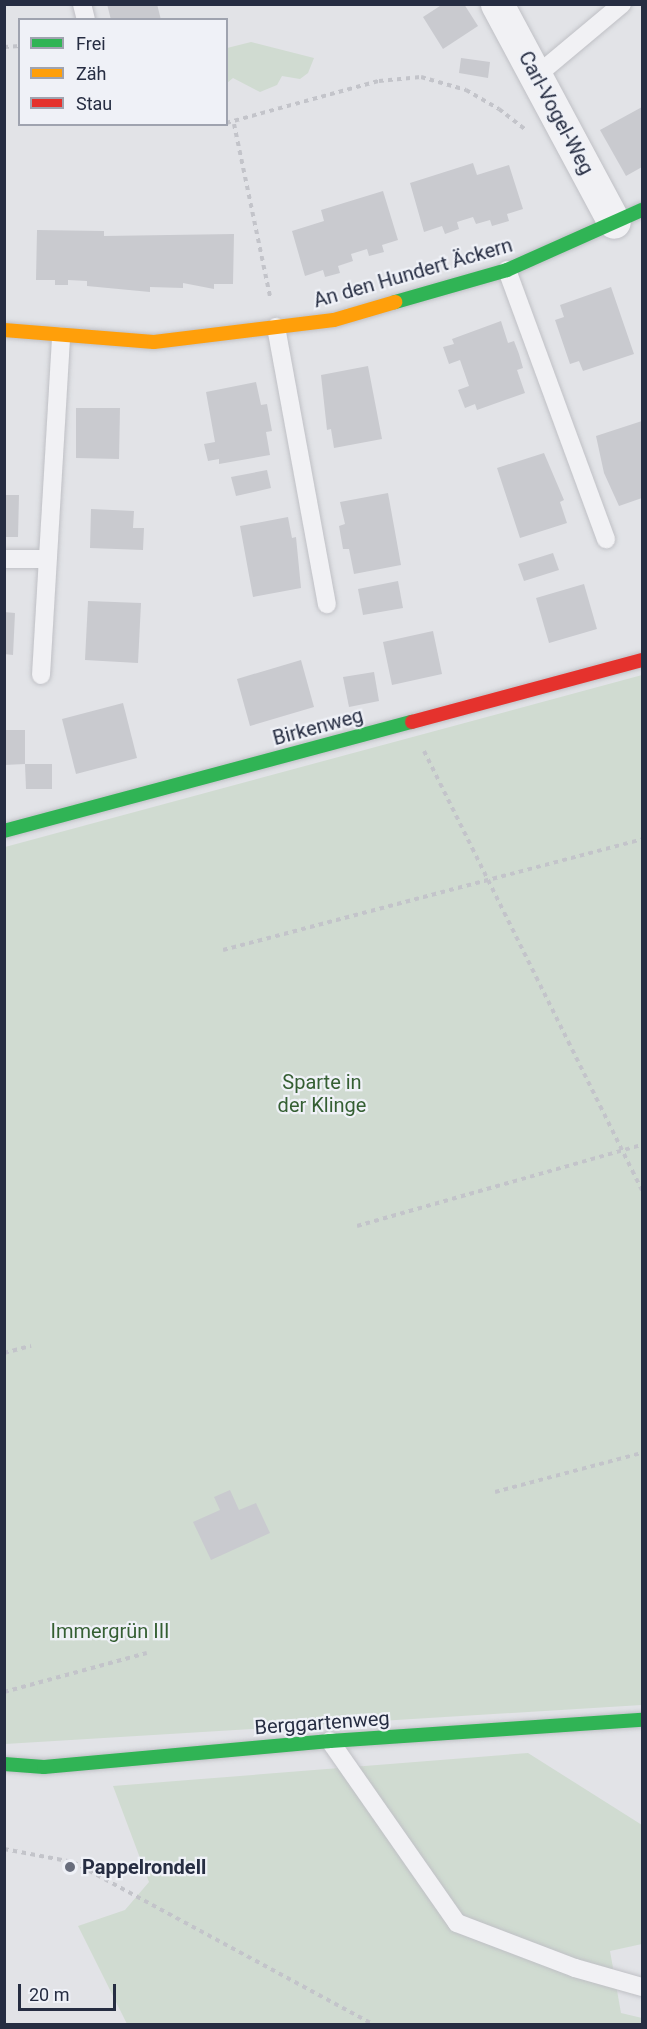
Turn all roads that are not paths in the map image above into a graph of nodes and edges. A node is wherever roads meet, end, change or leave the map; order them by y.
1 (497, 4) edge
2 (622, 4) edge
3 (536, 76) junction
4 (628, 216) edge
5 (507, 270) junction
6 (276, 327) junction
7 (4, 330) edge
8 (61, 337) junction
9 (606, 539) dead end
10 (4, 559) edge
11 (48, 559) junction
12 (327, 604) dead end
13 (642, 660) edge
14 (41, 675) dead end
15 (4, 831) edge
16 (642, 1720) edge
17 (330, 1741) junction
18 (4, 1764) edge
19 (642, 1987) edge

1 - 3 street, Carl-Vogel-Weg
2 - 3 lane
3 - 4 street, Carl-Vogel-Weg
4 - 5 street, An den Hundert Äckern
5 - 6 street, An den Hundert Äckern
5 - 9 lane
6 - 8 street, An den Hundert Äckern
6 - 12 lane
7 - 8 street, An den Hundert Äckern
8 - 11 lane
10 - 11 lane
11 - 14 lane
13 - 15 street, Birkenweg
16 - 17 street, Berggartenweg
17 - 18 street, Berggartenweg
17 - 19 lane

